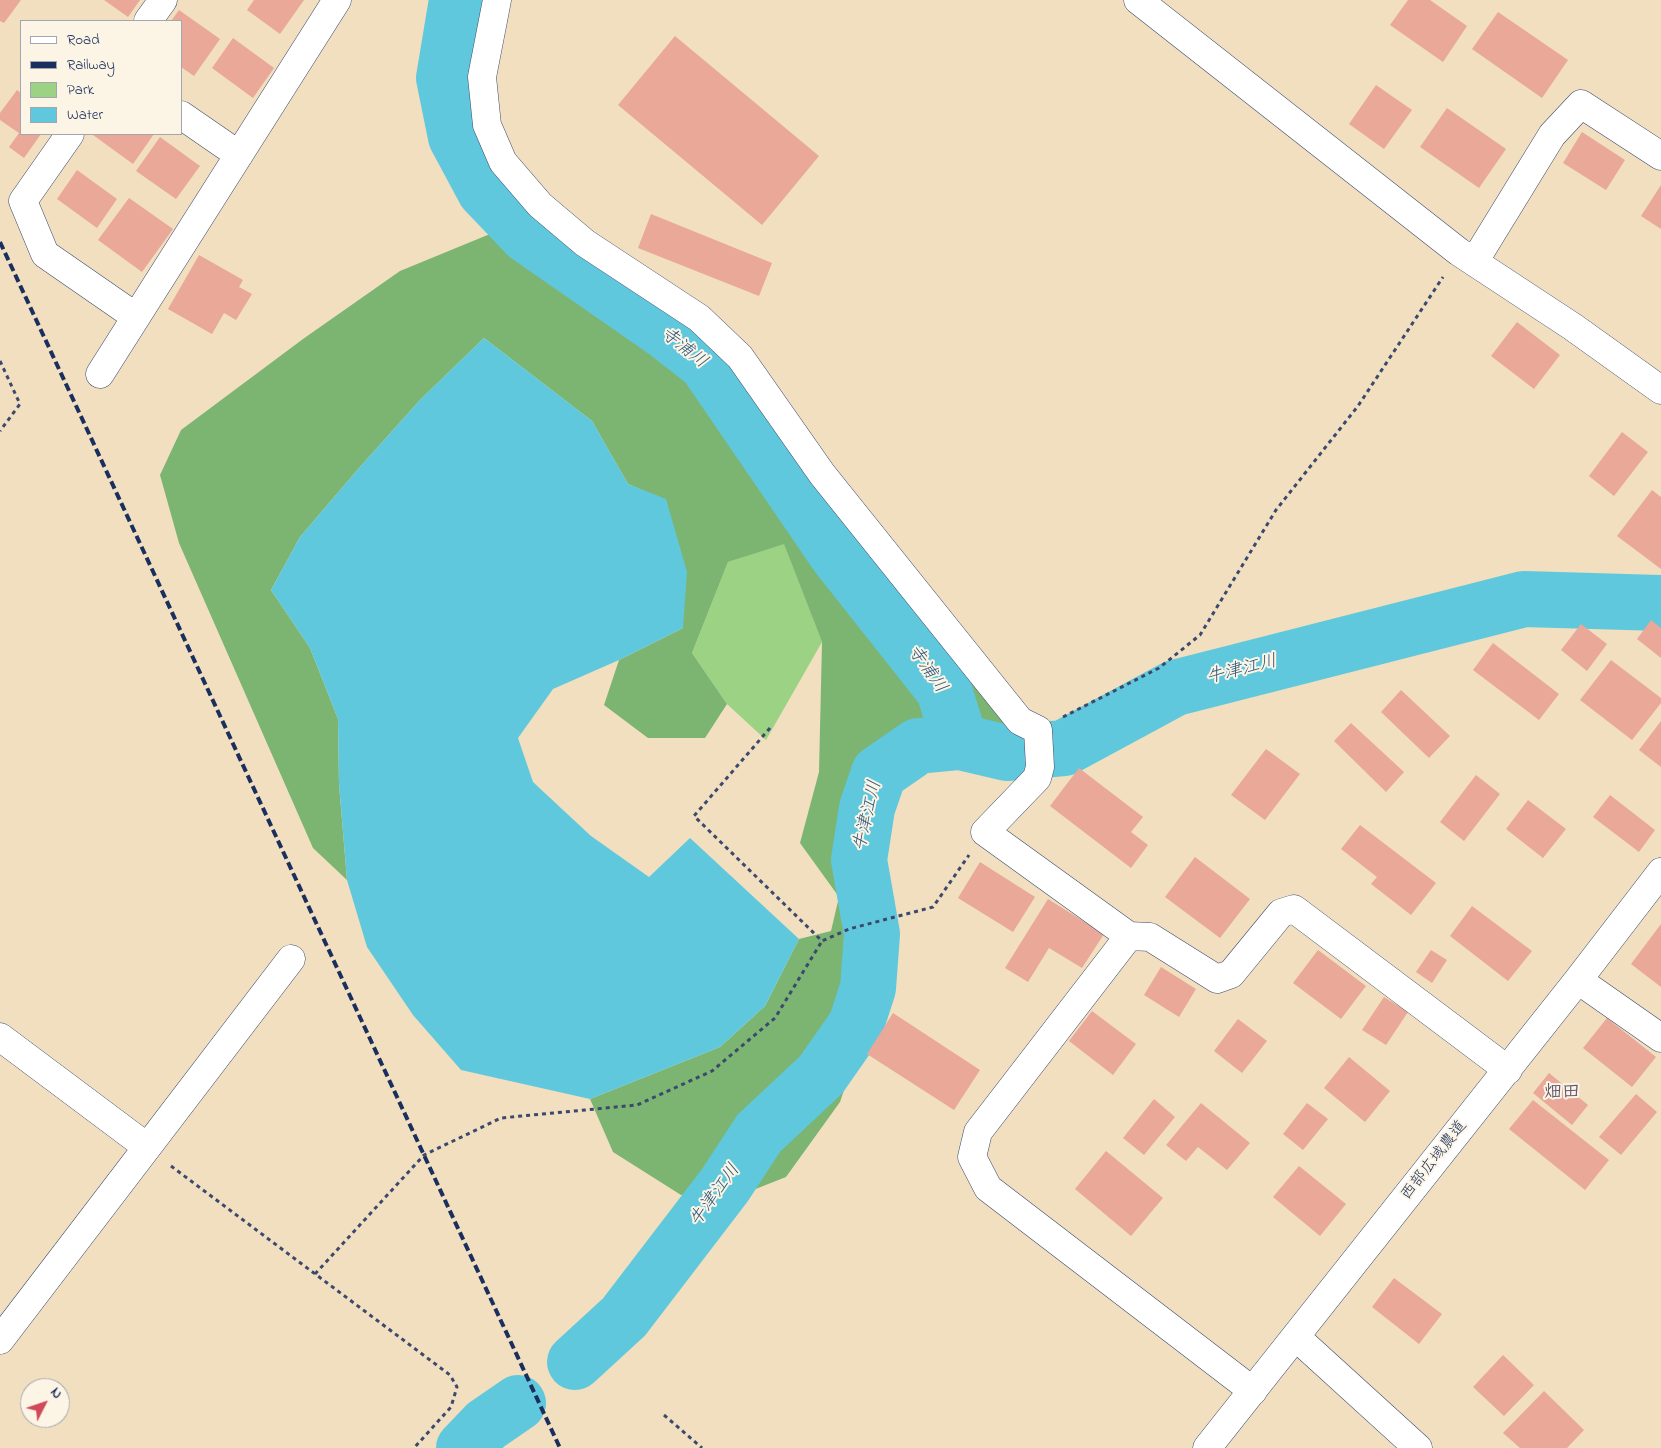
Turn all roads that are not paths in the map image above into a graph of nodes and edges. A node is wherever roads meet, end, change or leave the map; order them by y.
1 (163, 0) edge
2 (338, 0) edge
3 (497, 0) edge
4 (1138, 0) edge
5 (149, 20) edge
6 (182, 116) edge
7 (69, 135) edge
8 (239, 155) junction
9 (1661, 156) edge
10 (1467, 257) junction
11 (136, 317) junction
12 (100, 374) dead end
13 (1661, 390) edge
14 (1661, 872) edge
15 (1129, 936) junction
16 (291, 959) dead end
17 (1578, 980) junction
18 (0, 1037) edge
19 (1661, 1038) edge
20 (1508, 1070) junction
21 (147, 1148) junction
22 (1296, 1337) junction
23 (0, 1340) edge
24 (1253, 1391) junction
25 (1207, 1448) edge
26 (1418, 1448) edge

1 - 5 street
2 - 8 street
3 - 15 street
4 - 10 street
6 - 8 street
7 - 11 street
8 - 11 street
9 - 10 street
10 - 13 street
11 - 12 street
14 - 17 street, 西部広域農道
15 - 20 street
15 - 24 street
16 - 21 street
17 - 19 street
17 - 20 street, 西部広域農道
18 - 21 street
20 - 22 street, 西部広域農道
21 - 23 street
22 - 24 street, 西部広域農道
22 - 26 street
24 - 25 street, 西部広域農道

